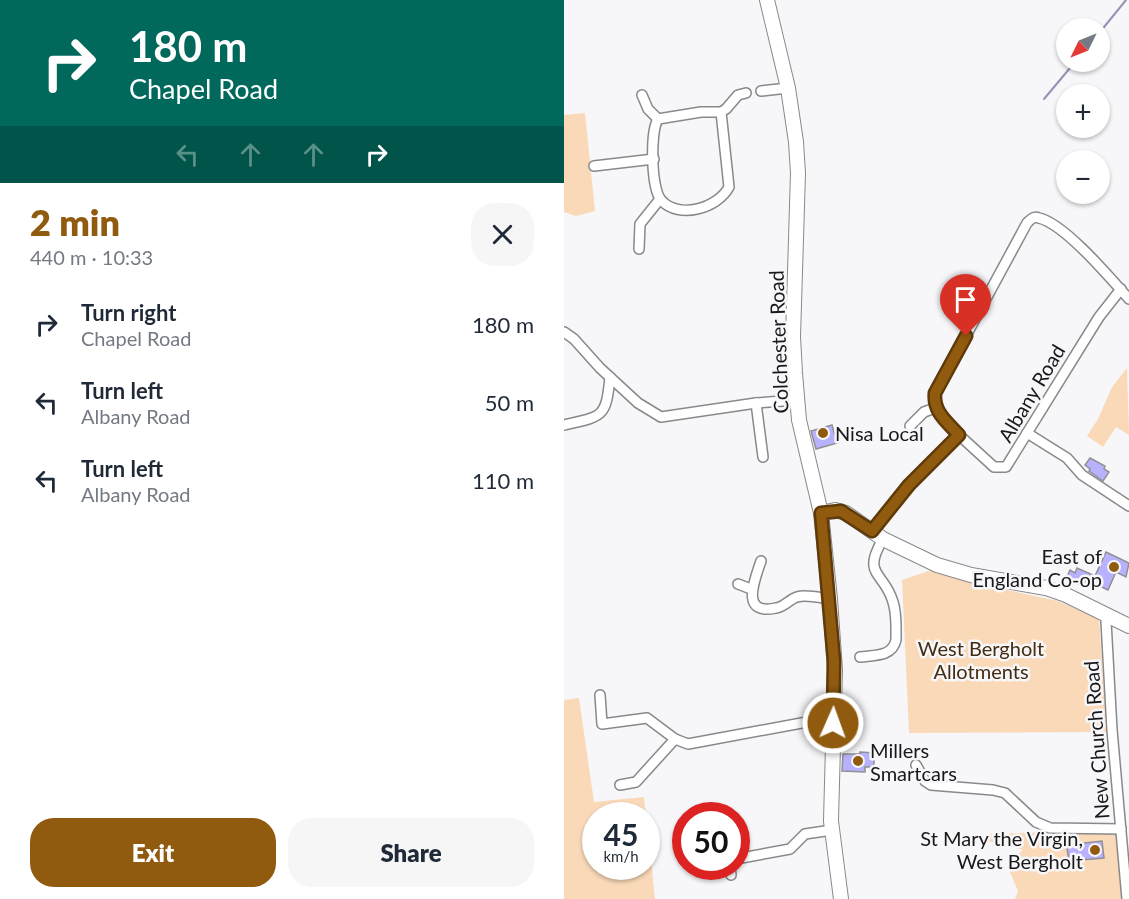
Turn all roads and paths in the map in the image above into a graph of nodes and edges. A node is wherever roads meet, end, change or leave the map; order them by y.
1 (767, 0) edge
2 (788, 88) junction
3 (761, 91) dead end
4 (746, 93) dead end
5 (642, 95) dead end
6 (721, 112) junction
7 (658, 119) junction
8 (654, 159) junction
9 (594, 166) dead end
10 (660, 199) junction
11 (639, 249) dead end
12 (1121, 289) junction
13 (1129, 299) edge
14 (564, 332) edge
15 (610, 377) junction
16 (797, 400) junction
17 (756, 403) junction
18 (935, 408) junction
19 (564, 424) edge
20 (910, 426) dead end
21 (1027, 433) junction
22 (959, 435) junction
23 (763, 457) dead end
24 (1129, 506) edge
25 (821, 513) junction
26 (878, 535) junction
27 (761, 561) dead end
28 (738, 584) dead end
29 (751, 589) junction
30 (830, 599) junction
31 (1107, 614) junction
32 (1129, 626) edge
33 (861, 657) dead end
34 (600, 695) dead end
35 (833, 723) junction
36 (675, 739) junction
37 (916, 765) dead end
38 (925, 781) junction
39 (620, 785) dead end
40 (918, 790) dead end
41 (1121, 829) junction
42 (832, 830) junction
43 (750, 856) edge
44 (841, 899) edge
45 (1127, 899) edge

1 - 2 main road, Colchester Road
2 - 3 street
2 - 16 main road, Colchester Road
4 - 6 street
5 - 7 street
6 - 7 street
6 - 10 street
7 - 8 street
8 - 9 street
8 - 10 street
10 - 11 street
12 - 13 street
12 - 18 street
12 - 21 street, Albany Road
14 - 15 street
15 - 17 street
15 - 19 street
16 - 17 street
16 - 25 main road, Colchester Road
17 - 23 street
18 - 20 street
18 - 22 street, Albany Road
21 - 22 street, Albany Road
21 - 24 street
22 - 26 street
25 - 26 main road
25 - 30 main road, Colchester Road
26 - 31 main road
26 - 33 street
27 - 29 street
28 - 29 street
29 - 30 street
30 - 35 main road, Colchester Road
31 - 32 main road
31 - 41 street, New Church Road
34 - 36 street
35 - 36 street
35 - 42 main road, Colchester Road
36 - 39 street
37 - 38 street
38 - 40 street
38 - 41 street
41 - 45 street, New Church Road
42 - 43 street
42 - 44 main road, Colchester Road

